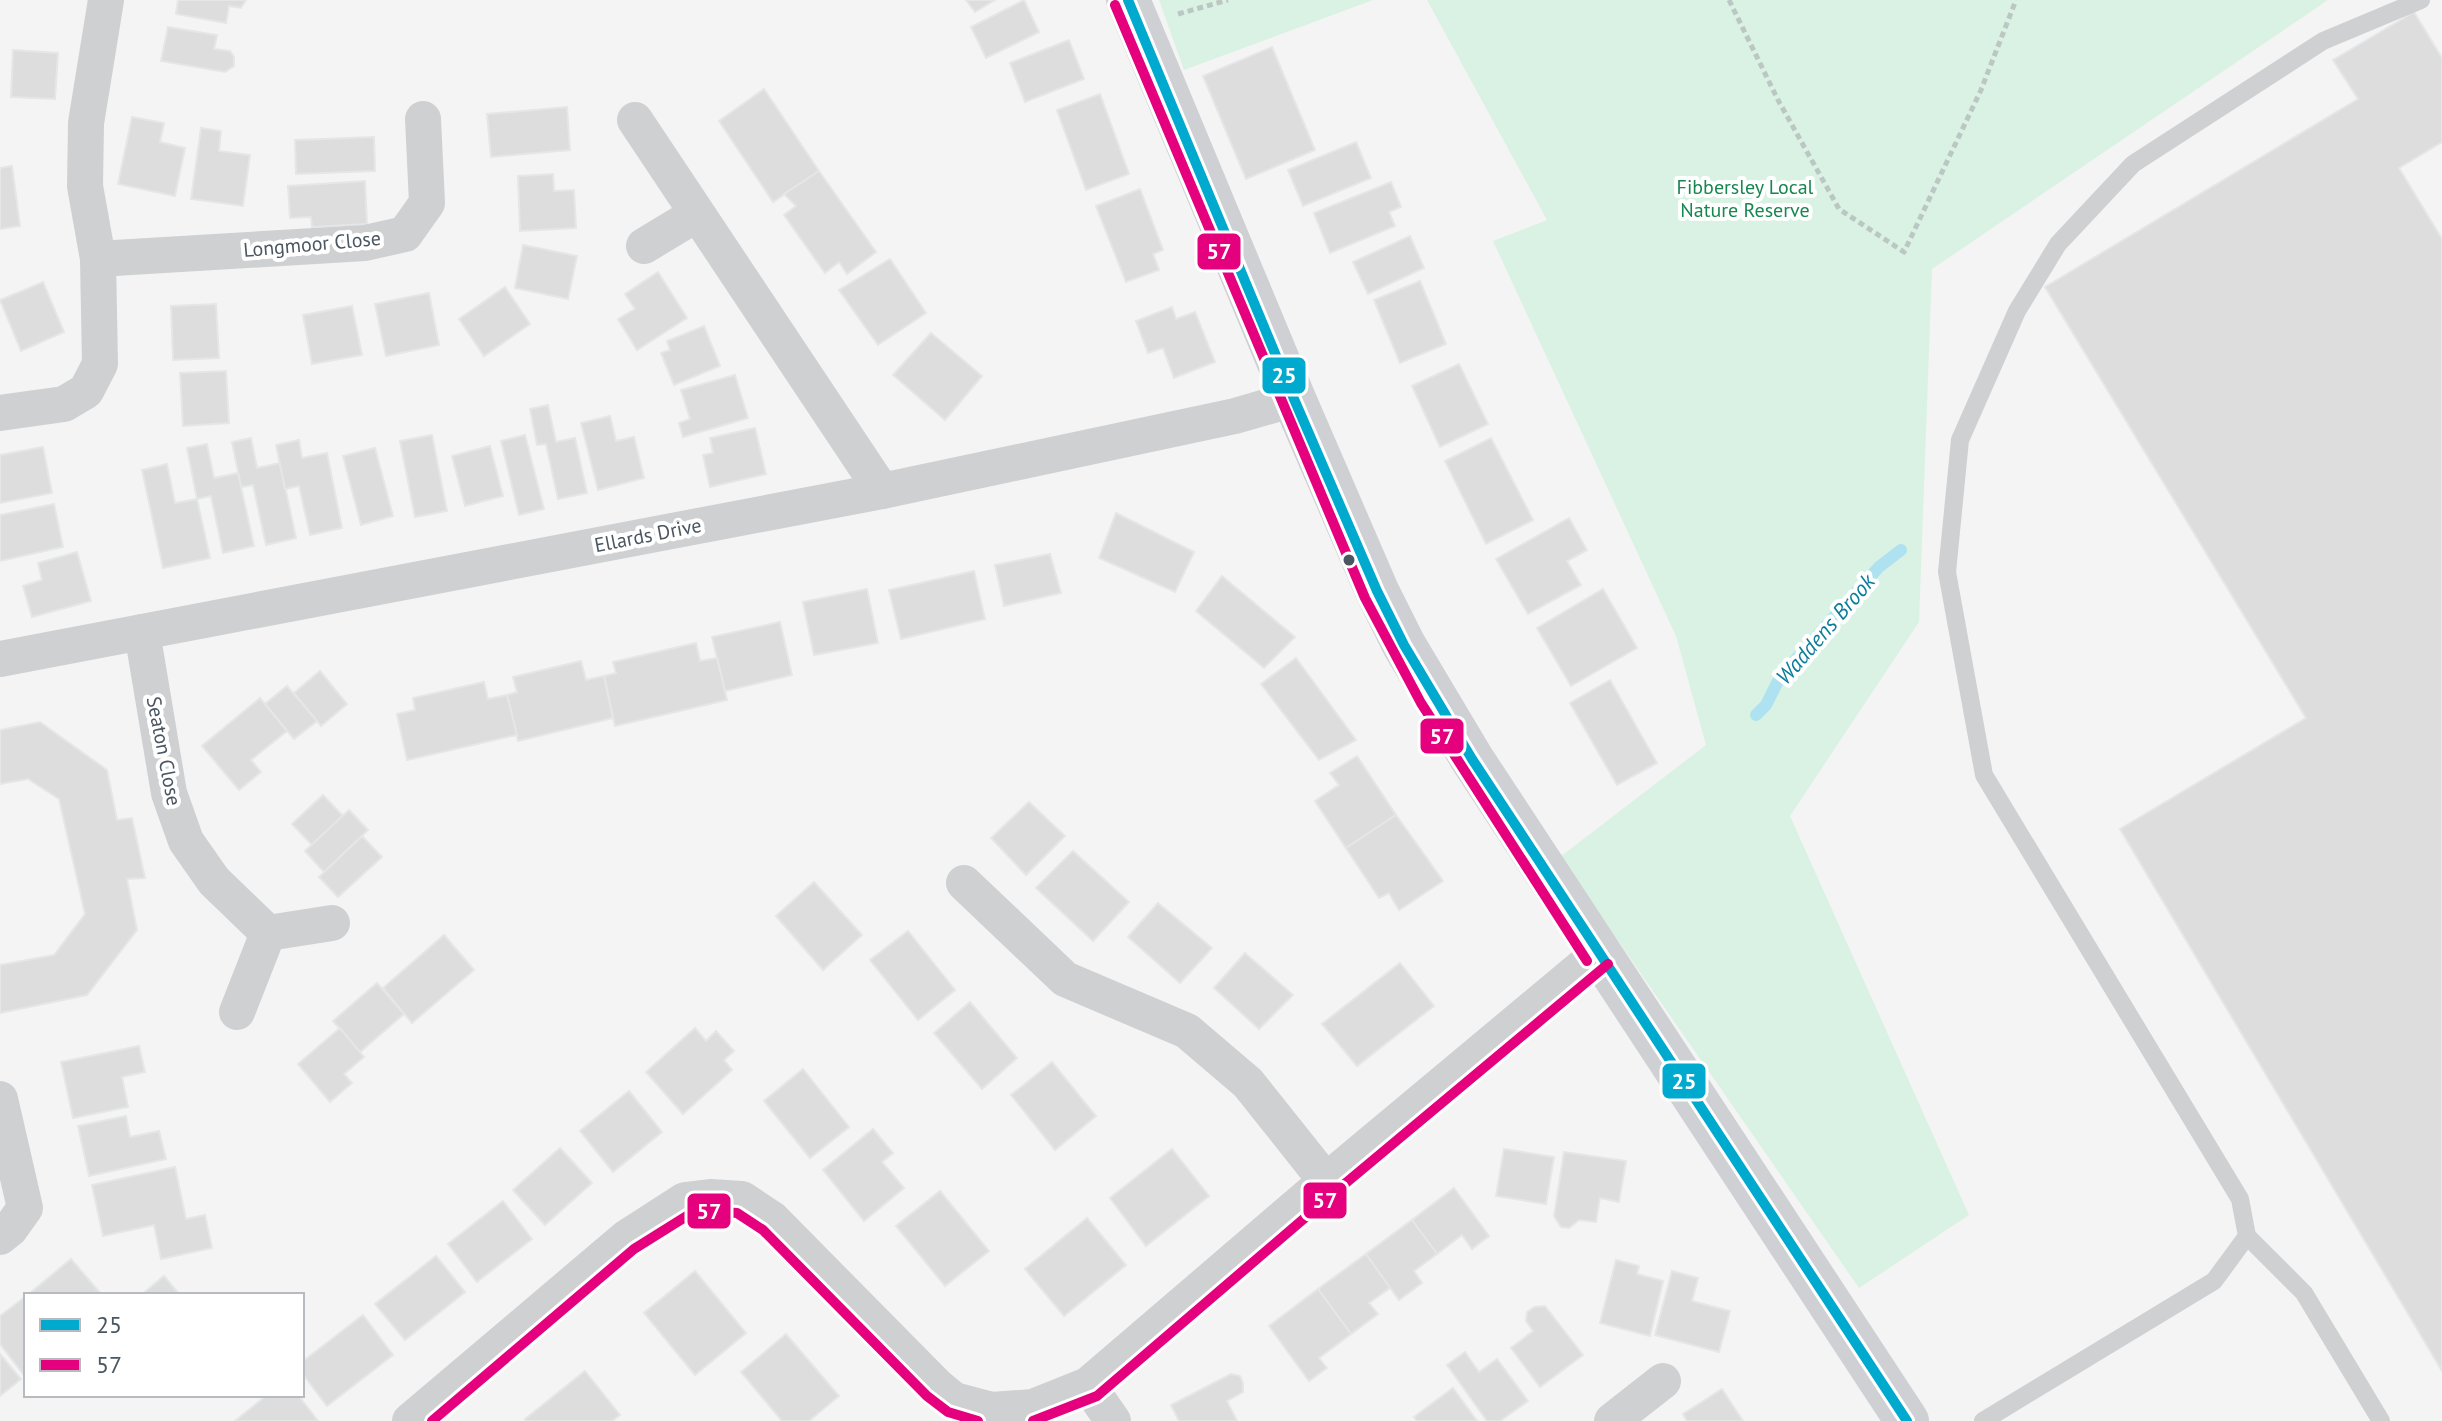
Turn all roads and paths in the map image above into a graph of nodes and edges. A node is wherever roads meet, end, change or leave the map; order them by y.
1 (106, 0) edge
2 (1228, 0) edge
3 (1729, 0) edge
4 (2016, 0) edge
5 (2421, 0) edge
6 (1134, 13) edge
7 (423, 119) dead end
8 (635, 120) dead end
9 (697, 214) junction
10 (644, 246) dead end
11 (98, 259) junction
12 (1294, 399) junction
13 (0, 413) edge
14 (882, 491) junction
15 (142, 632) junction
16 (0, 659) edge
17 (964, 883) dead end
18 (332, 923) dead end
19 (268, 933) junction
20 (1599, 953) junction
21 (237, 1012) dead end
22 (0, 1099) edge
23 (1326, 1181) junction
24 (2247, 1236) junction
25 (0, 1237) edge
26 (1663, 1381) dead end
27 (1088, 1385) junction
28 (425, 1416) edge
29 (1113, 1421) edge
30 (1612, 1421) edge
31 (1907, 1421) edge
32 (1983, 1421) edge
33 (2381, 1421) edge

1 - 11 street
2 - 6 path
3 - 4 path
5 - 24 lane
6 - 12 main road
7 - 11 street, Longmoor Close
8 - 9 street
9 - 10 street
9 - 14 street
11 - 13 street
12 - 14 street, Ellards Drive
12 - 20 main road
14 - 15 street, Ellards Drive
15 - 16 street, Ellards Drive
15 - 19 street, Seaton Close
17 - 23 street
18 - 19 street
19 - 21 street
20 - 23 street
20 - 31 main road
22 - 25 street
23 - 27 street
24 - 32 lane
24 - 33 lane
26 - 30 street
27 - 28 street
27 - 29 street

